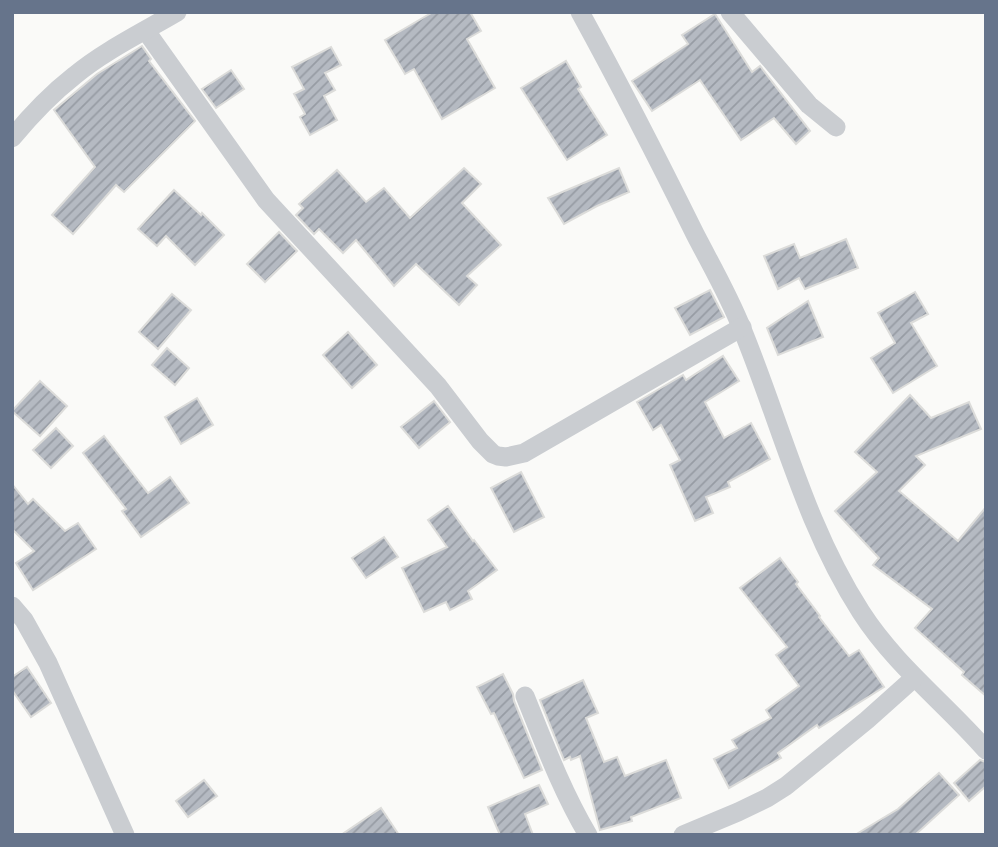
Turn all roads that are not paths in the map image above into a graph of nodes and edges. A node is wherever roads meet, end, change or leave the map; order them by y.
1 (177, 12) edge
2 (580, 12) edge
3 (730, 12) edge
4 (146, 31) junction
5 (836, 127) dead end
6 (12, 138) edge
7 (742, 327) junction
8 (12, 606) edge
9 (914, 678) junction
10 (526, 696) dead end
11 (986, 750) edge
12 (125, 835) edge
13 (588, 835) edge
14 (683, 835) edge

1 - 4 street
2 - 7 street
3 - 5 street
4 - 6 street
4 - 7 street
7 - 9 street
8 - 12 street
9 - 11 street
9 - 14 street
10 - 13 street

